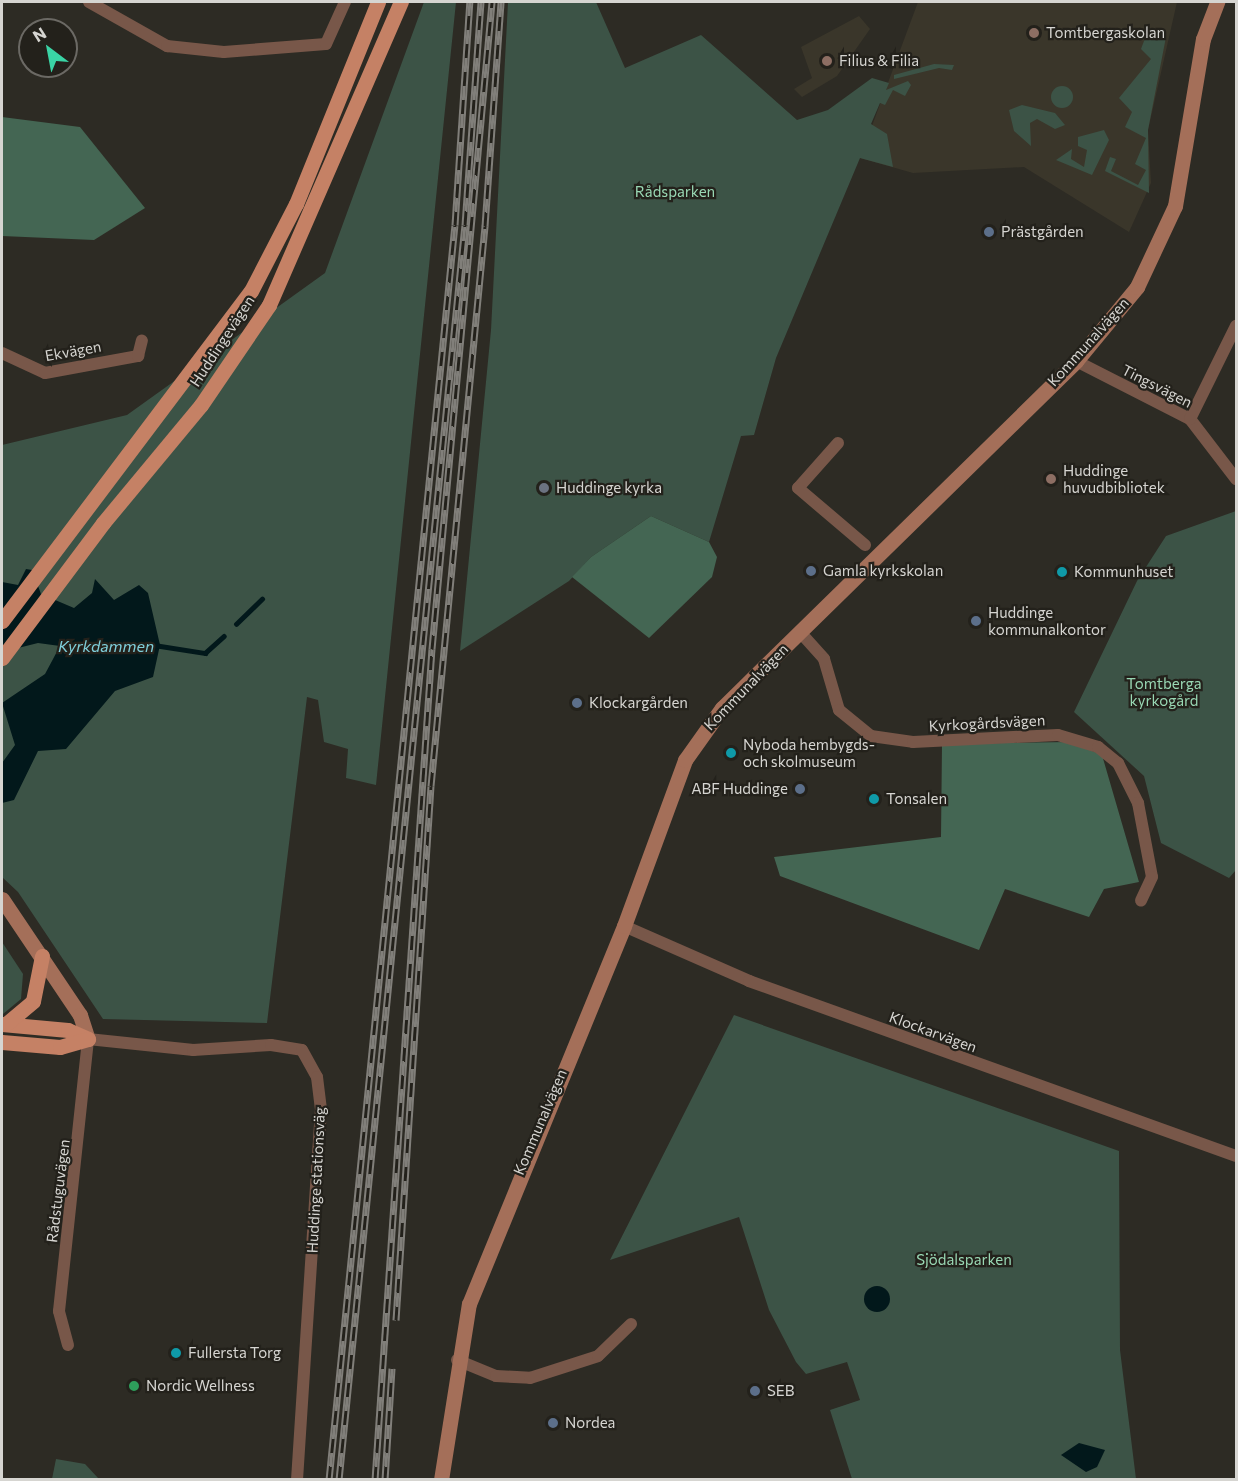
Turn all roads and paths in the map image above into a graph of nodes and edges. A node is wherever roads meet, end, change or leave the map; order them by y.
1 (89, 2) edge
2 (345, 2) edge
3 (378, 2) edge
4 (401, 2) edge
5 (1217, 2) edge
6 (1236, 326) edge
7 (142, 340) dead end
8 (2, 352) edge
9 (1076, 361) junction
10 (1190, 419) junction
11 (838, 443) dead end
12 (1236, 479) edge
13 (865, 545) dead end
14 (2, 621) edge
15 (800, 632) junction
16 (2, 658) edge
17 (2, 899) edge
18 (1141, 901) dead end
19 (624, 926) junction
20 (42, 956) junction
21 (4, 1024) edge
22 (88, 1039) junction
23 (2, 1042) edge
24 (1236, 1156) edge
25 (631, 1324) dead end
26 (68, 1345) dead end
27 (457, 1360) junction
28 (297, 1479) edge
29 (441, 1479) edge

1 - 2 street
3 - 14 main road, Huddingevägen
4 - 16 main road, Huddingevägen
5 - 9 street, Kommunalvägen
6 - 10 street
7 - 8 street, Ekvägen
9 - 10 street, Tingsvägen
9 - 15 street, Kommunalvägen
10 - 12 street, Tingsvägen
11 - 13 street
15 - 18 street, Kyrkogårdsvägen
15 - 19 street, Kommunalvägen
17 - 20 street
19 - 24 street, Klockarvägen
19 - 27 street, Kommunalvägen
20 - 21 main road
20 - 22 street
21 - 22 main road
22 - 23 main road
22 - 26 street, Rådstuguvägen
22 - 28 street, Huddinge stationsväg
25 - 27 street
27 - 29 street, Kommunalvägen

